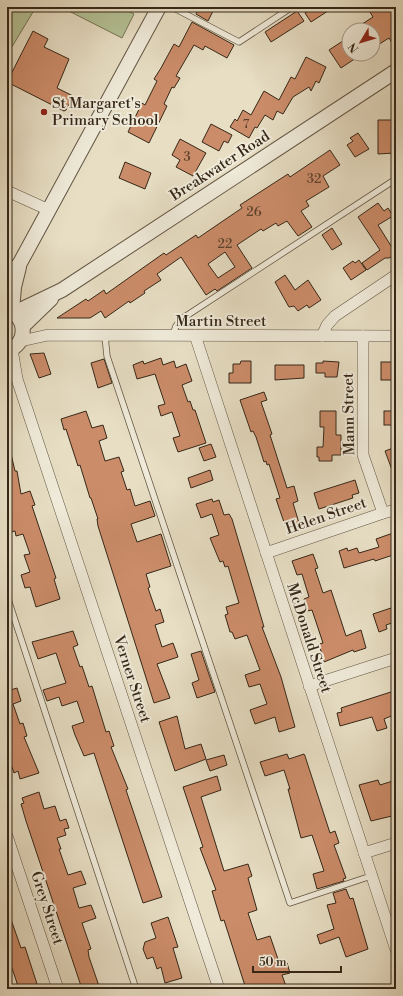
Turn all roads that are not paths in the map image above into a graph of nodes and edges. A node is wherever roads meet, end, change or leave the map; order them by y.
1 (159, 7) edge
2 (172, 7) edge
3 (292, 7) edge
4 (396, 71) edge
5 (396, 179) edge
6 (7, 190) edge
7 (49, 210) junction
8 (20, 263) junction
9 (396, 275) edge
10 (7, 278) edge
11 (62, 290) junction
12 (11, 311) edge
13 (173, 335) junction
14 (194, 335) junction
15 (105, 336) junction
16 (322, 336) junction
17 (363, 336) junction
18 (396, 336) edge
19 (17, 339) edge
20 (7, 364) edge
21 (17, 379) junction
22 (396, 510) edge
23 (383, 513) junction
24 (266, 553) junction
25 (7, 596) edge
26 (396, 658) edge
27 (309, 686) junction
28 (7, 836) edge
29 (396, 843) edge
30 (364, 853) junction
31 (372, 876) junction
32 (396, 950) edge
33 (58, 989) edge
34 (136, 989) edge
35 (219, 989) edge

1 - 7 street
2 - 3 lane
4 - 11 street, Breakwater Road
5 - 13 lane
6 - 7 street
7 - 8 street
8 - 10 street
8 - 12 street
9 - 16 street
11 - 12 street, Breakwater Road
11 - 19 street, Breakwater Road
12 - 19 street
13 - 14 street, Martin Street
13 - 15 street, Martin Street
14 - 16 street, Martin Street
14 - 24 street, McDonald Street
15 - 19 street, Martin Street
15 - 31 lane
16 - 17 street, Martin Street
17 - 18 street, Martin Street
17 - 23 street, Mann Street
19 - 21 street, Verner Street
20 - 21 street, Verner Street
21 - 35 street, Verner Street
22 - 23 street, Helen Street
23 - 24 street, Helen Street
24 - 27 street, McDonald Street
25 - 34 lane
26 - 27 street
27 - 30 street, McDonald Street
28 - 33 street, Grey Street
29 - 30 street
30 - 31 street, McDonald Street
31 - 32 street, McDonald Street

